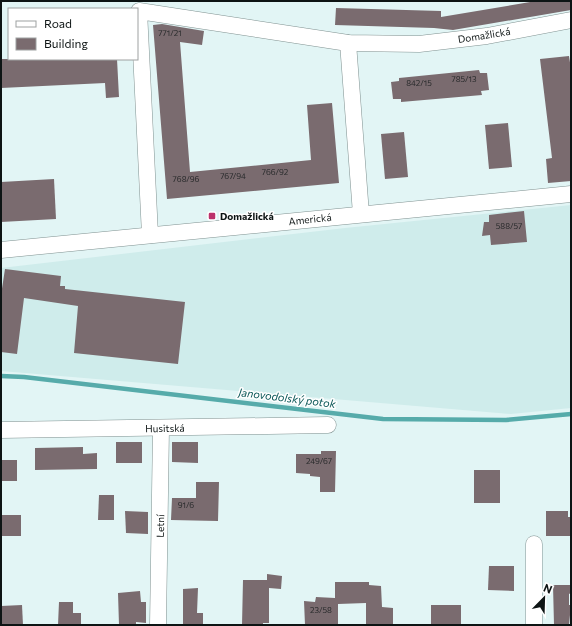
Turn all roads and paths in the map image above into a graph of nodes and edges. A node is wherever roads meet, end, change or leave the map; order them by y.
1 (571, 20) edge
2 (348, 43) junction
3 (571, 194) edge
4 (361, 214) junction
5 (150, 235) junction
6 (1, 250) edge
7 (328, 425) dead end
8 (161, 428) junction
9 (1, 430) edge
10 (534, 544) dead end
11 (158, 625) edge
12 (534, 625) edge

1 - 2 street, Domažlická
2 - 4 street
2 - 5 street, Domažlická
3 - 4 street, Americká
4 - 5 street, Americká
5 - 6 street, Americká
7 - 8 street, Husitská
8 - 9 street, Husitská
8 - 11 street, Letní
10 - 12 street

